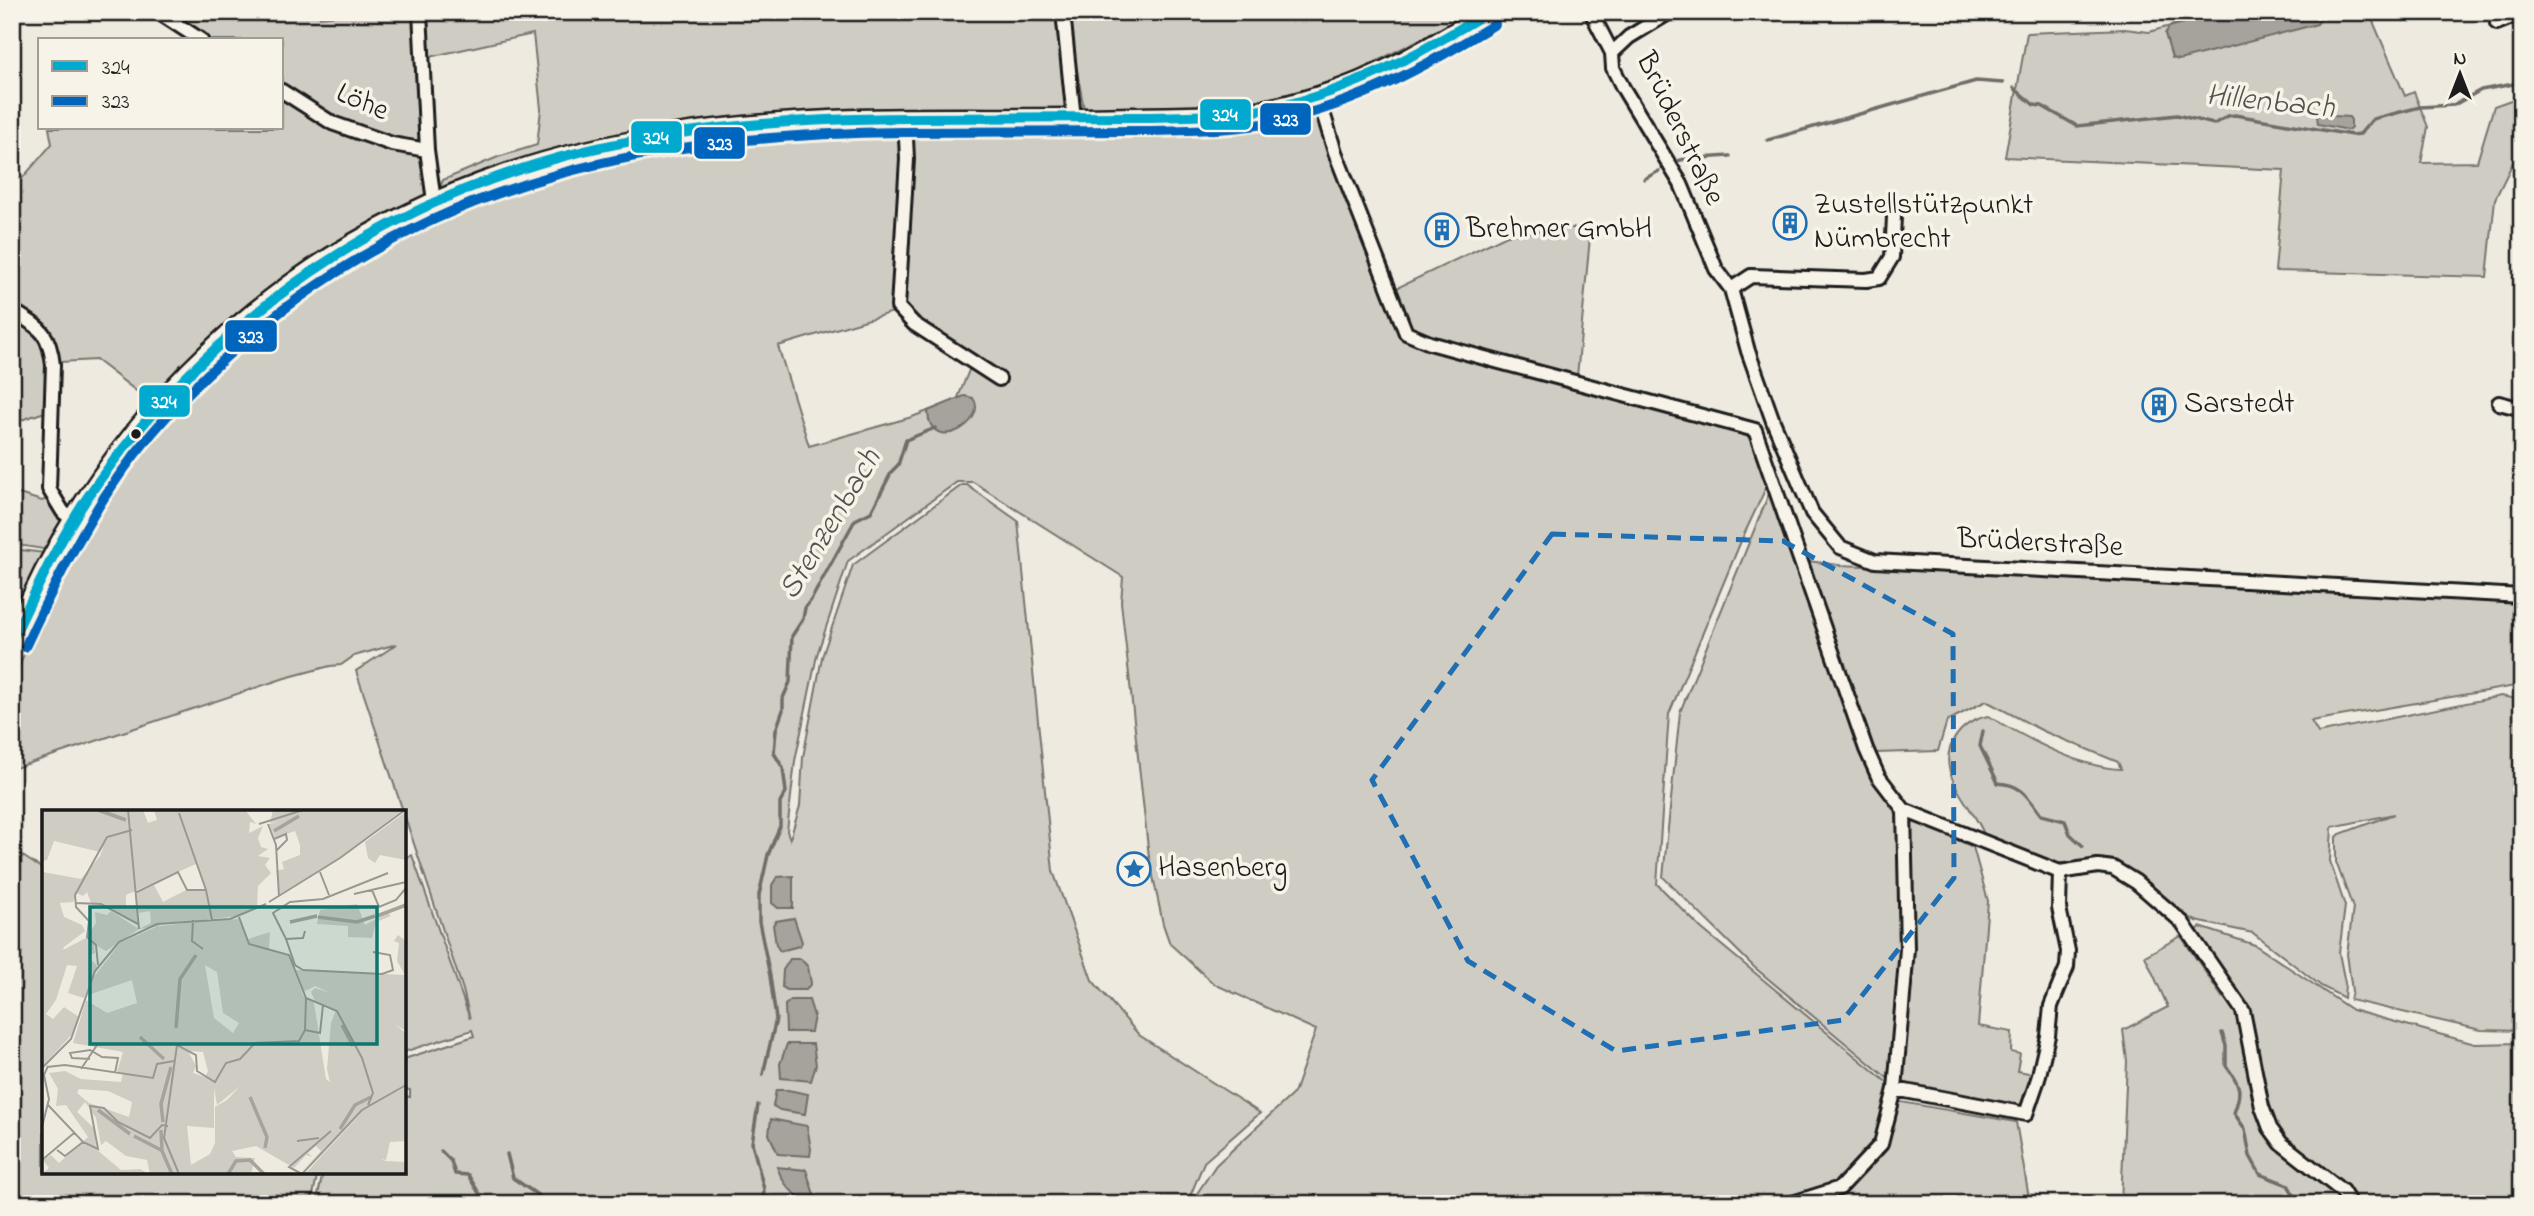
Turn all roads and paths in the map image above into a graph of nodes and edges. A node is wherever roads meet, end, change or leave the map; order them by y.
1 (158, 12) edge
2 (420, 12) edge
3 (1063, 12) edge
4 (1488, 12) edge
5 (1591, 12) edge
6 (1670, 12) edge
7 (2522, 13) edge
8 (2497, 23) dead end
9 (198, 38) edge
10 (1612, 53) junction
11 (284, 92) edge
12 (1318, 96) junction
13 (905, 118) junction
14 (1074, 118) junction
15 (427, 150) junction
16 (434, 201) junction
17 (1894, 217) dead end
18 (1731, 289) junction
19 (12, 310) edge
20 (999, 379) dead end
21 (2499, 403) dead end
22 (2522, 410) edge
23 (73, 520) junction
24 (2522, 596) edge
25 (12, 641) edge
26 (1904, 810) junction
27 (2060, 872) junction
28 (1895, 1089) junction
29 (1789, 1204) edge
30 (2350, 1204) edge

1 - 9 street
2 - 15 street, Löhe
3 - 14 street
4 - 12 main road
5 - 10 street
6 - 10 street, Brüderstraße
7 - 8 street
10 - 18 street, Brüderstraße
11 - 15 street, Löhe
12 - 14 main road
12 - 26 street
13 - 14 main road
13 - 16 main road
13 - 20 street
15 - 16 street, Löhe
16 - 23 main road
17 - 18 street
18 - 24 street, Brüderstraße
19 - 23 street
21 - 22 street
23 - 25 main road
26 - 27 street
26 - 28 street
27 - 28 street
27 - 30 street
28 - 29 street

